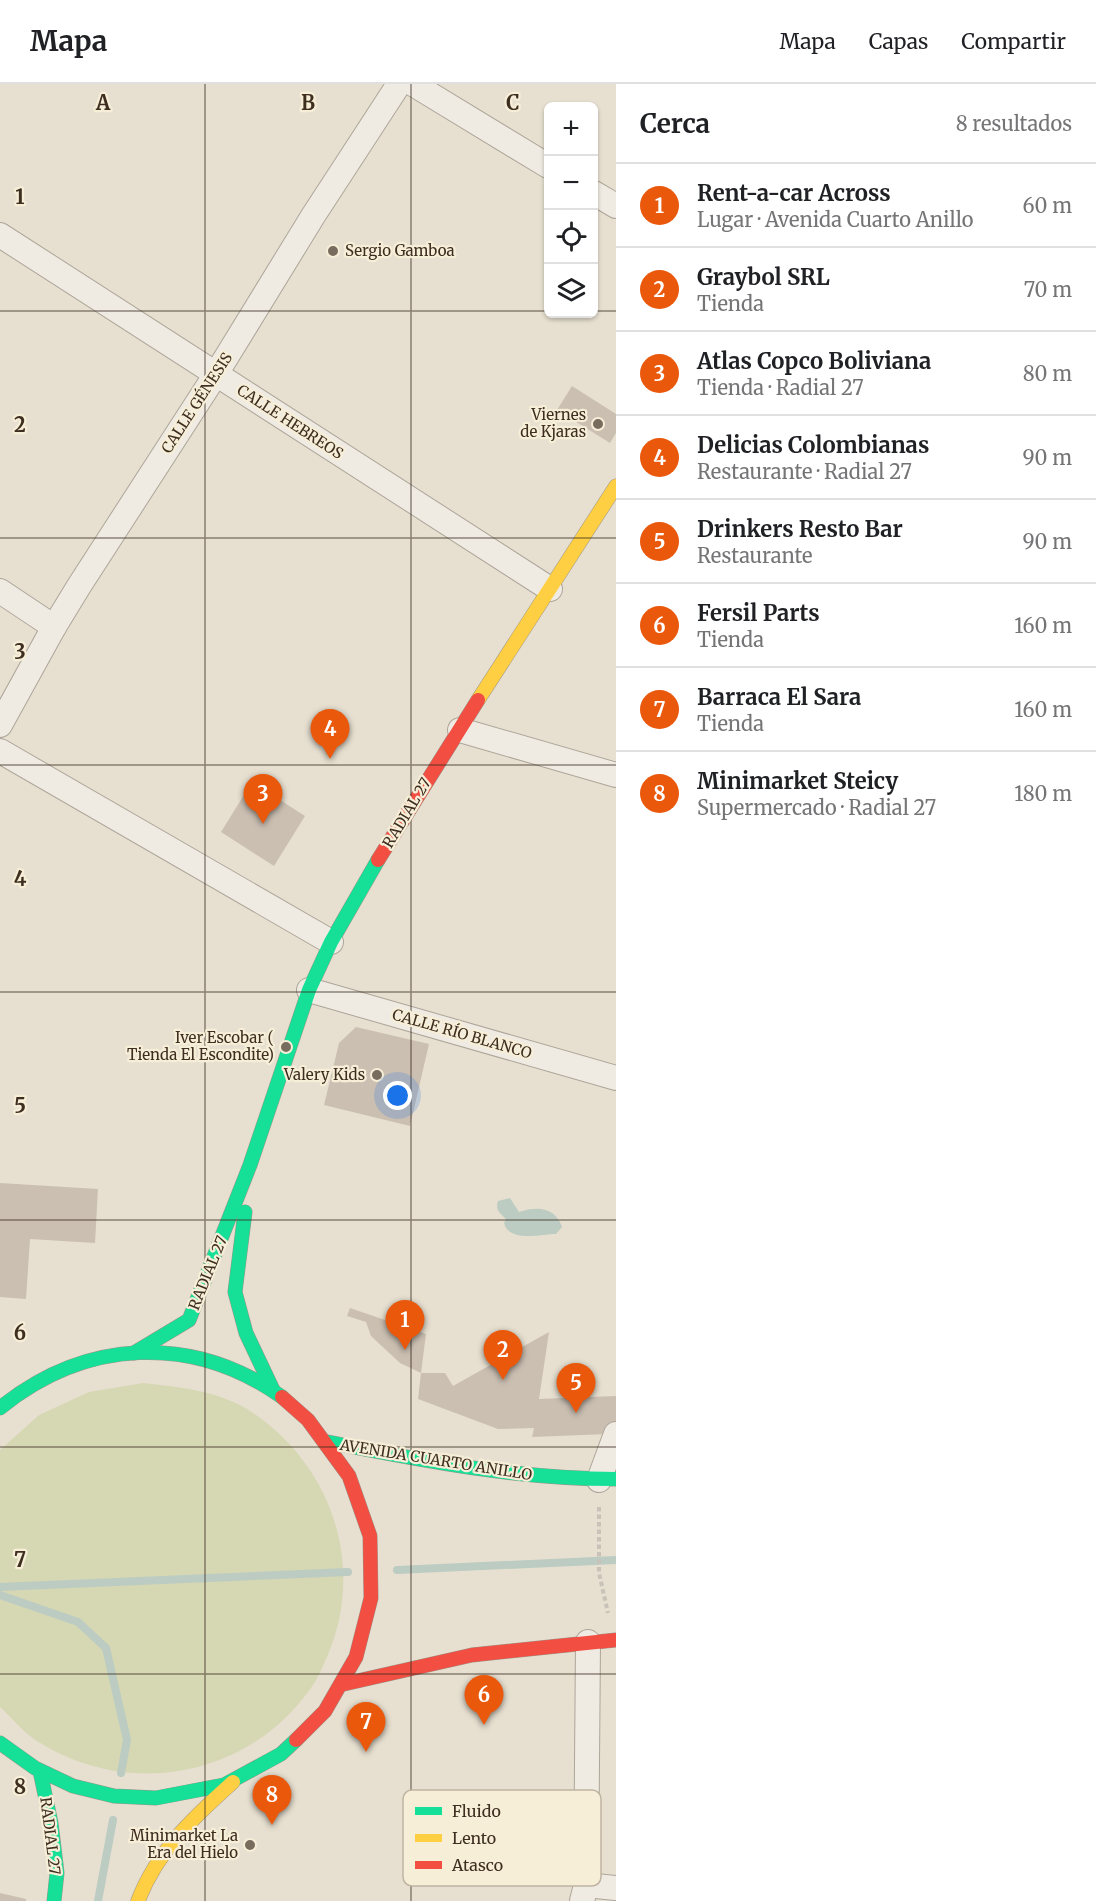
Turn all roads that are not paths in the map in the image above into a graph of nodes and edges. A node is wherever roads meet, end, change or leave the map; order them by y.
1 (399, 84) edge
2 (413, 84) edge
3 (544, 163) edge
4 (598, 195) edge
5 (616, 206) edge
6 (0, 235) edge
7 (216, 374) junction
8 (616, 486) edge
9 (550, 589) junction
10 (0, 591) edge
11 (54, 627) junction
12 (0, 724) edge
13 (460, 730) junction
14 (0, 751) edge
15 (616, 775) edge
16 (331, 942) junction
17 (309, 990) junction
18 (616, 1078) edge
19 (250, 1166) junction
20 (134, 1353) junction
21 (273, 1390) junction
22 (0, 1408) edge
23 (616, 1434) edge
24 (328, 1442) junction
25 (607, 1480) edge
26 (615, 1641) edge
27 (588, 1642) junction
28 (344, 1684) junction
29 (0, 1743) edge
30 (40, 1771) junction
31 (232, 1782) junction
32 (586, 1790) edge
33 (616, 1888) edge
34 (584, 1893) edge
35 (54, 1901) edge
36 (138, 1901) edge

1 - 7 street, CALLE GÉNESIS
2 - 3 street
4 - 5 street
6 - 7 street, CALLE HEBREOS
7 - 9 street, CALLE HEBREOS
7 - 11 street, CALLE GÉNESIS
8 - 9 main road, RADIAL 27
9 - 13 main road, RADIAL 27
10 - 11 street
11 - 12 street, CALLE GÉNESIS
13 - 15 street
13 - 16 main road, RADIAL 27
14 - 16 street
16 - 17 main road, RADIAL 27
17 - 18 street, CALLE RÍO BLANCO
17 - 19 main road, RADIAL 27
19 - 20 main road, RADIAL 27
19 - 21 main road, RADIAL 27
20 - 21 main road
20 - 22 main road
21 - 24 main road
23 - 25 street
24 - 25 main road, AVENIDA CUARTO ANILLO
24 - 28 main road
26 - 27 main road
27 - 28 main road
27 - 32 street
28 - 31 main road
29 - 30 main road
30 - 31 main road
30 - 35 main road, RADIAL 27
31 - 36 main road
33 - 34 street

